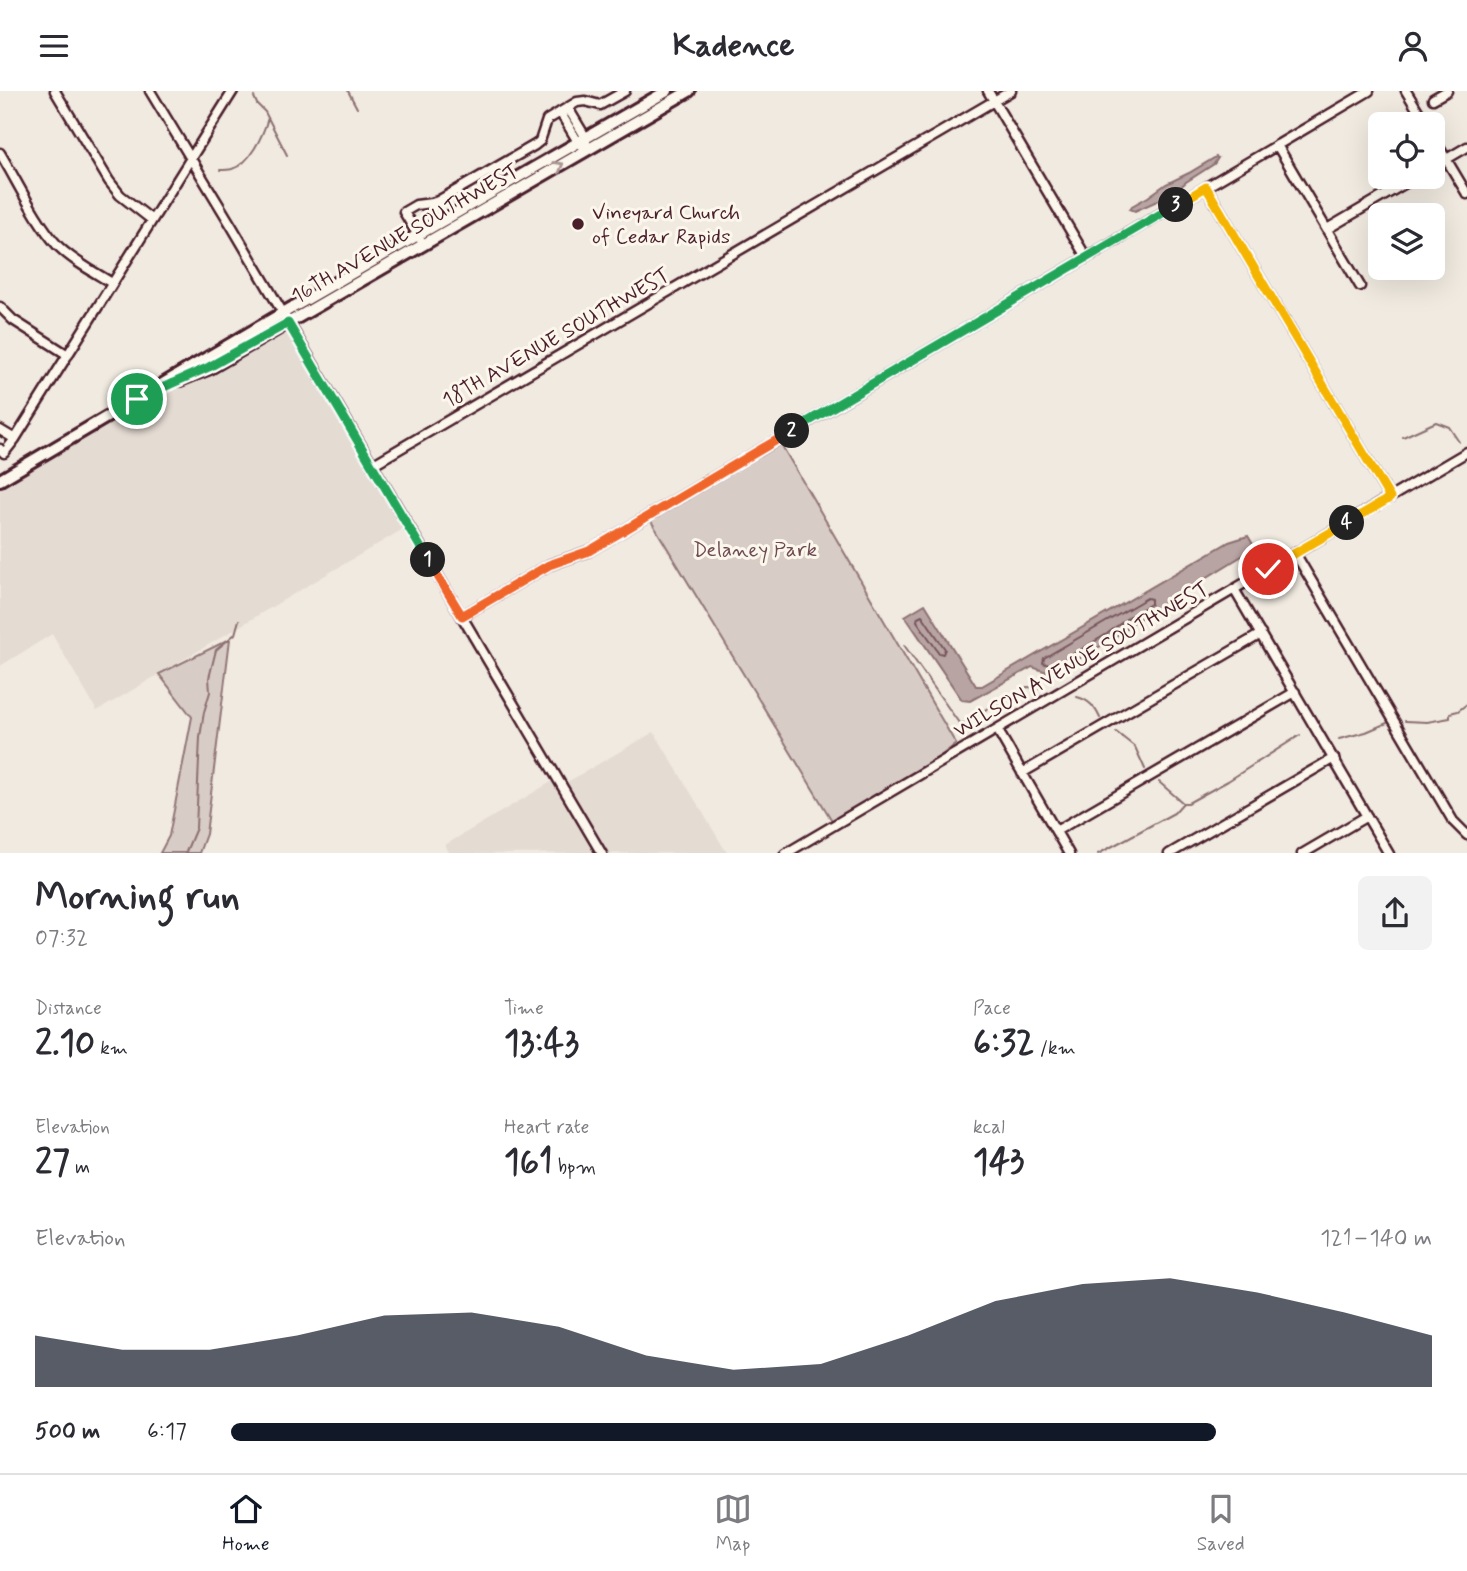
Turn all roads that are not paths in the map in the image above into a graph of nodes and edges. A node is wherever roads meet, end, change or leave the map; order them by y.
1 (55, 91) edge
2 (150, 91) edge
3 (233, 91) edge
4 (625, 91) edge
5 (667, 91) edge
6 (689, 91) edge
7 (988, 91) edge
8 (1012, 91) edge
9 (1369, 91) edge
10 (1406, 91) edge
11 (1447, 91) edge
12 (1433, 99) dead end
13 (994, 101) junction
14 (564, 110) junction
15 (1419, 112) edge
16 (584, 143) junction
17 (1277, 145) junction
18 (1467, 147) edge
19 (0, 153) edge
20 (1445, 156) edge
21 (190, 159) junction
22 (1447, 159) junction
23 (1206, 187) junction
24 (1395, 189) edge
25 (1467, 194) edge
26 (152, 220) junction
27 (1327, 229) junction
28 (421, 240) junction
29 (1086, 257) junction
30 (112, 283) junction
31 (1360, 286) dead end
32 (0, 307) edge
33 (285, 318) junction
34 (68, 355) junction
35 (0, 430) edge
36 (15, 439) junction
37 (2, 451) edge
38 (1467, 452) edge
39 (372, 465) junction
40 (0, 480) edge
41 (1390, 498) junction
42 (1295, 553) junction
43 (1234, 589) junction
44 (462, 616) junction
45 (1261, 635) junction
46 (1295, 692) junction
47 (997, 729) junction
48 (1334, 758) junction
49 (1023, 773) junction
50 (1367, 816) junction
51 (1056, 831) junction
52 (1467, 835) edge
53 (603, 853) edge
54 (785, 853) edge
55 (1069, 853) edge
56 (1170, 853) edge
57 (1302, 853) edge
58 (1389, 853) edge

1 - 26 street
2 - 21 street
3 - 21 street
4 - 14 street
5 - 16 main road, 16TH AVENUE SOUTHWEST
6 - 16 main road, 16TH AVENUE SOUTHWEST
7 - 13 street
8 - 13 street, 18TH AVENUE SOUTHWEST
9 - 17 street
10 - 15 street
11 - 12 street
13 - 29 street
13 - 39 street, 18TH AVENUE SOUTHWEST
14 - 16 street
14 - 28 street
16 - 28 main road, 16TH AVENUE SOUTHWEST
17 - 23 street
17 - 27 street
18 - 22 street
19 - 30 street
20 - 22 street
21 - 26 street
21 - 33 street
22 - 25 street
23 - 29 street
23 - 41 street
24 - 27 street
26 - 30 street
27 - 31 street
28 - 33 main road, 16TH AVENUE SOUTHWEST
29 - 44 street
30 - 34 street
32 - 34 street
33 - 39 street
33 - 40 main road, 16TH AVENUE SOUTHWEST
34 - 36 street
35 - 36 street
36 - 37 street
38 - 41 street, WILSON AVENUE SOUTHWEST
39 - 44 street
41 - 42 street, WILSON AVENUE SOUTHWEST
42 - 43 street, WILSON AVENUE SOUTHWEST
42 - 52 street
43 - 45 street
43 - 47 street, WILSON AVENUE SOUTHWEST
44 - 53 street
45 - 46 street
45 - 49 street
46 - 48 street
46 - 51 street
47 - 49 street
47 - 54 street, WILSON AVENUE SOUTHWEST
48 - 50 street
48 - 56 street
49 - 51 street
50 - 57 street
50 - 58 street
51 - 55 street

